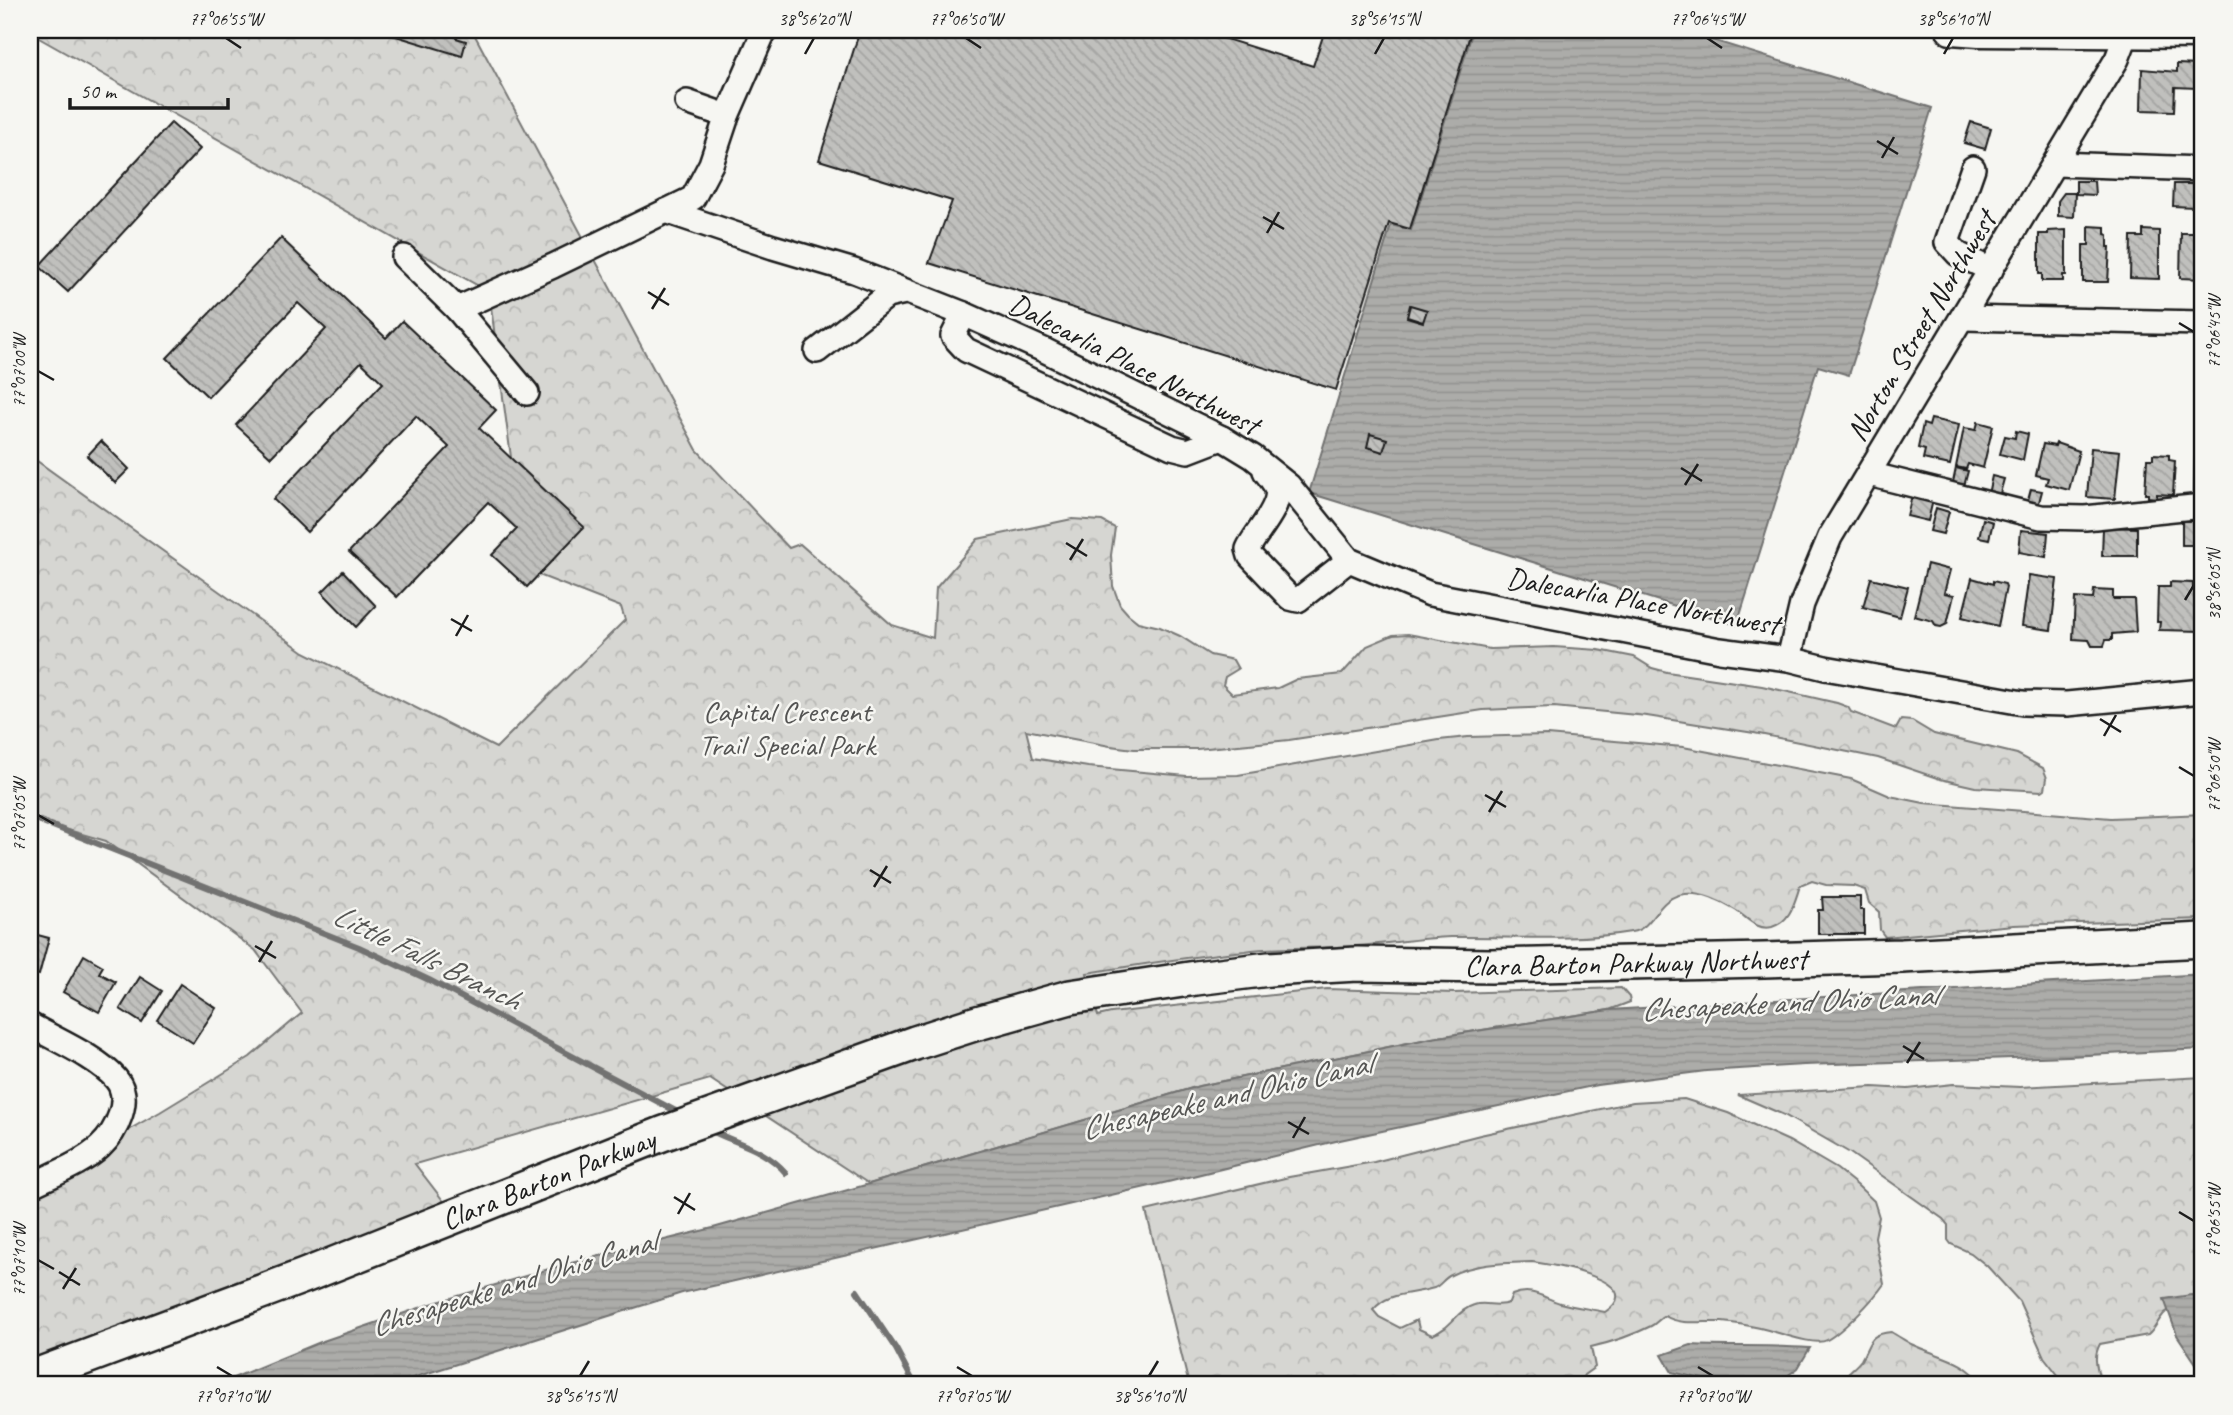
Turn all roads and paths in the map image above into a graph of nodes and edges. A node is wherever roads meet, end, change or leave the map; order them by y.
1 (1951, 30) edge
2 (2127, 31) edge
3 (759, 32) edge
4 (2203, 34) edge
5 (687, 102) dead end
6 (726, 116) junction
7 (2055, 164) junction
8 (1973, 168) dead end
9 (2203, 169) edge
10 (666, 211) junction
11 (404, 257) dead end
12 (1990, 270) junction
13 (905, 292) junction
14 (457, 309) junction
15 (964, 314) junction
16 (1963, 318) junction
17 (2203, 323) edge
18 (817, 351) dead end
19 (527, 393) dead end
20 (1222, 438) junction
21 (1260, 462) junction
22 (1869, 474) junction
23 (2203, 506) edge
24 (1349, 560) junction
25 (1788, 659) junction
26 (2203, 691) edge
27 (2203, 940) edge
28 (1070, 997) joint
29 (30, 1026) edge
30 (30, 1186) edge
31 (30, 1378) edge

1 - 2 main road
2 - 4 main road
2 - 7 street, Norton Street Northwest
3 - 6 street
5 - 6 street
6 - 10 street
7 - 9 street
7 - 12 street, Norton Street Northwest
8 - 12 street
10 - 13 street, Dalecarlia Place Northwest
10 - 14 street
11 - 14 street
12 - 16 street, Norton Street Northwest
13 - 15 street, Dalecarlia Place Northwest
13 - 18 street
14 - 19 street
15 - 20 street, Dalecarlia Place Northwest
15 - 20 street
16 - 17 street
16 - 22 street, Norton Street Northwest
20 - 21 street, Dalecarlia Place Northwest
21 - 24 street, Dalecarlia Place Northwest
21 - 24 street
22 - 23 street
22 - 25 street, Norton Street Northwest
24 - 25 street, Dalecarlia Place Northwest
25 - 26 street, Dalecarlia Place Northwest
27 - 28 highway, Clara Barton Parkway Northwest
28 - 31 highway, Clara Barton Parkway
29 - 30 street

